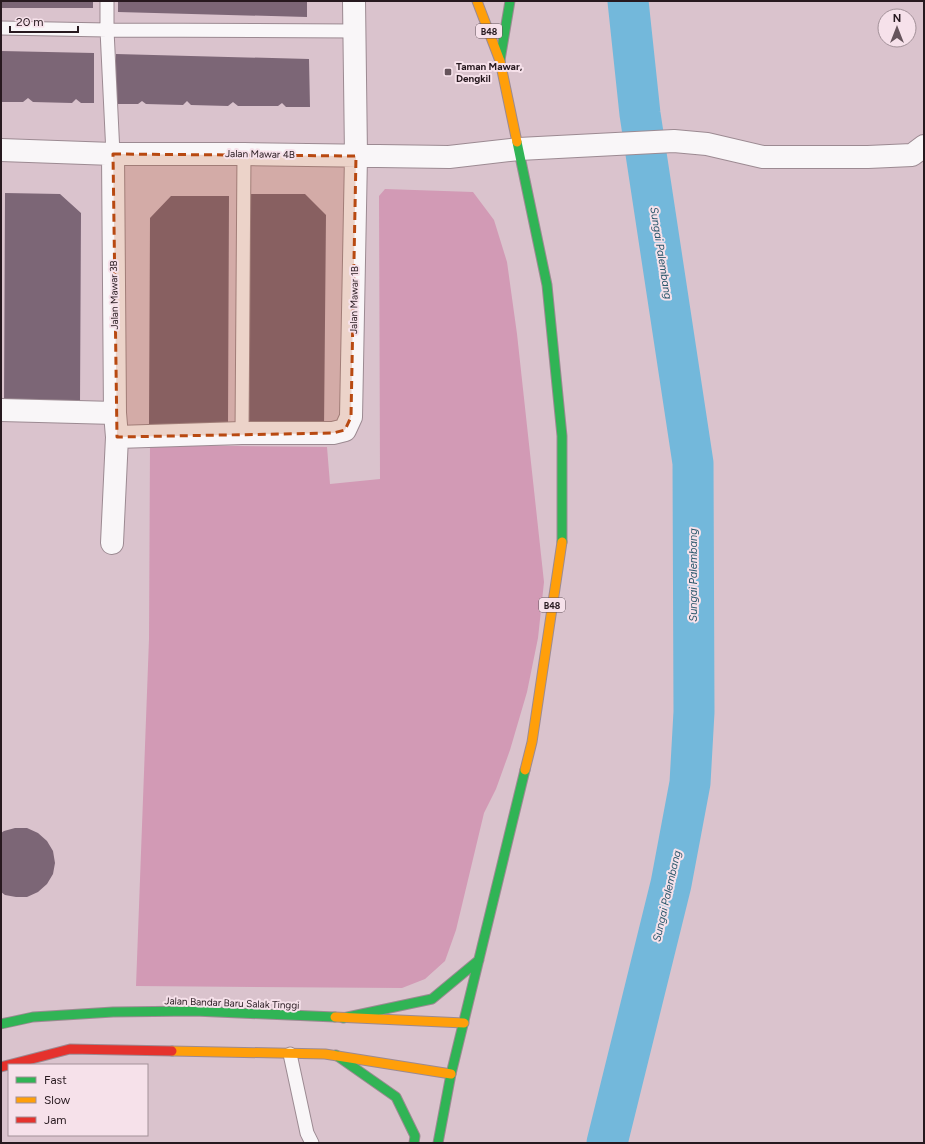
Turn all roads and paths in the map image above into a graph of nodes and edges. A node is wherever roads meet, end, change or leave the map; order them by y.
1 (107, 1) edge
2 (354, 1) edge
3 (477, 1) edge
4 (510, 1) edge
5 (1, 28) edge
6 (107, 30) junction
7 (354, 31) junction
8 (500, 61) junction
9 (924, 146) edge
10 (519, 149) junction
11 (1, 150) edge
12 (113, 154) junction
13 (244, 154) junction
14 (356, 156) junction
15 (1, 410) edge
16 (115, 413) junction
17 (242, 433) junction
18 (117, 437) junction
19 (112, 543) dead end
20 (479, 960) junction
21 (343, 1018) junction
22 (464, 1023) junction
23 (1, 1024) edge
24 (290, 1054) junction
25 (336, 1055) junction
26 (12, 1064) edge
27 (451, 1074) junction
28 (312, 1143) edge
29 (414, 1143) edge
30 (438, 1143) edge

1 - 6 lane
2 - 7 street, Jalan Mawar 1B
3 - 8 main road, B48
4 - 8 main road, B48
5 - 6 lane
6 - 7 lane
6 - 12 lane
7 - 14 street, Jalan Mawar 1B
8 - 10 main road, B48
9 - 10 street, Jalan Mawar 4B
10 - 14 street, Jalan Mawar 4B
10 - 20 main road, B48
11 - 12 street, Jalan Mawar 4B
12 - 13 street, Jalan Mawar 4B
12 - 16 street, Jalan Mawar 3B
13 - 14 street, Jalan Mawar 4B
13 - 17 lane
14 - 17 street, Jalan Mawar 1B
15 - 16 street
16 - 18 street, Jalan Mawar 3B
17 - 18 street
18 - 19 street, Jalan Mawar 3B
20 - 21 main road
20 - 22 main road, B48
21 - 22 main road, Jalan Bandar Baru Salak Tinggi
21 - 23 main road, Jalan Bandar Baru Salak Tinggi
22 - 27 main road, B48
24 - 25 main road
24 - 26 main road
24 - 28 lane
25 - 27 main road
25 - 29 main road
27 - 30 main road, B48

